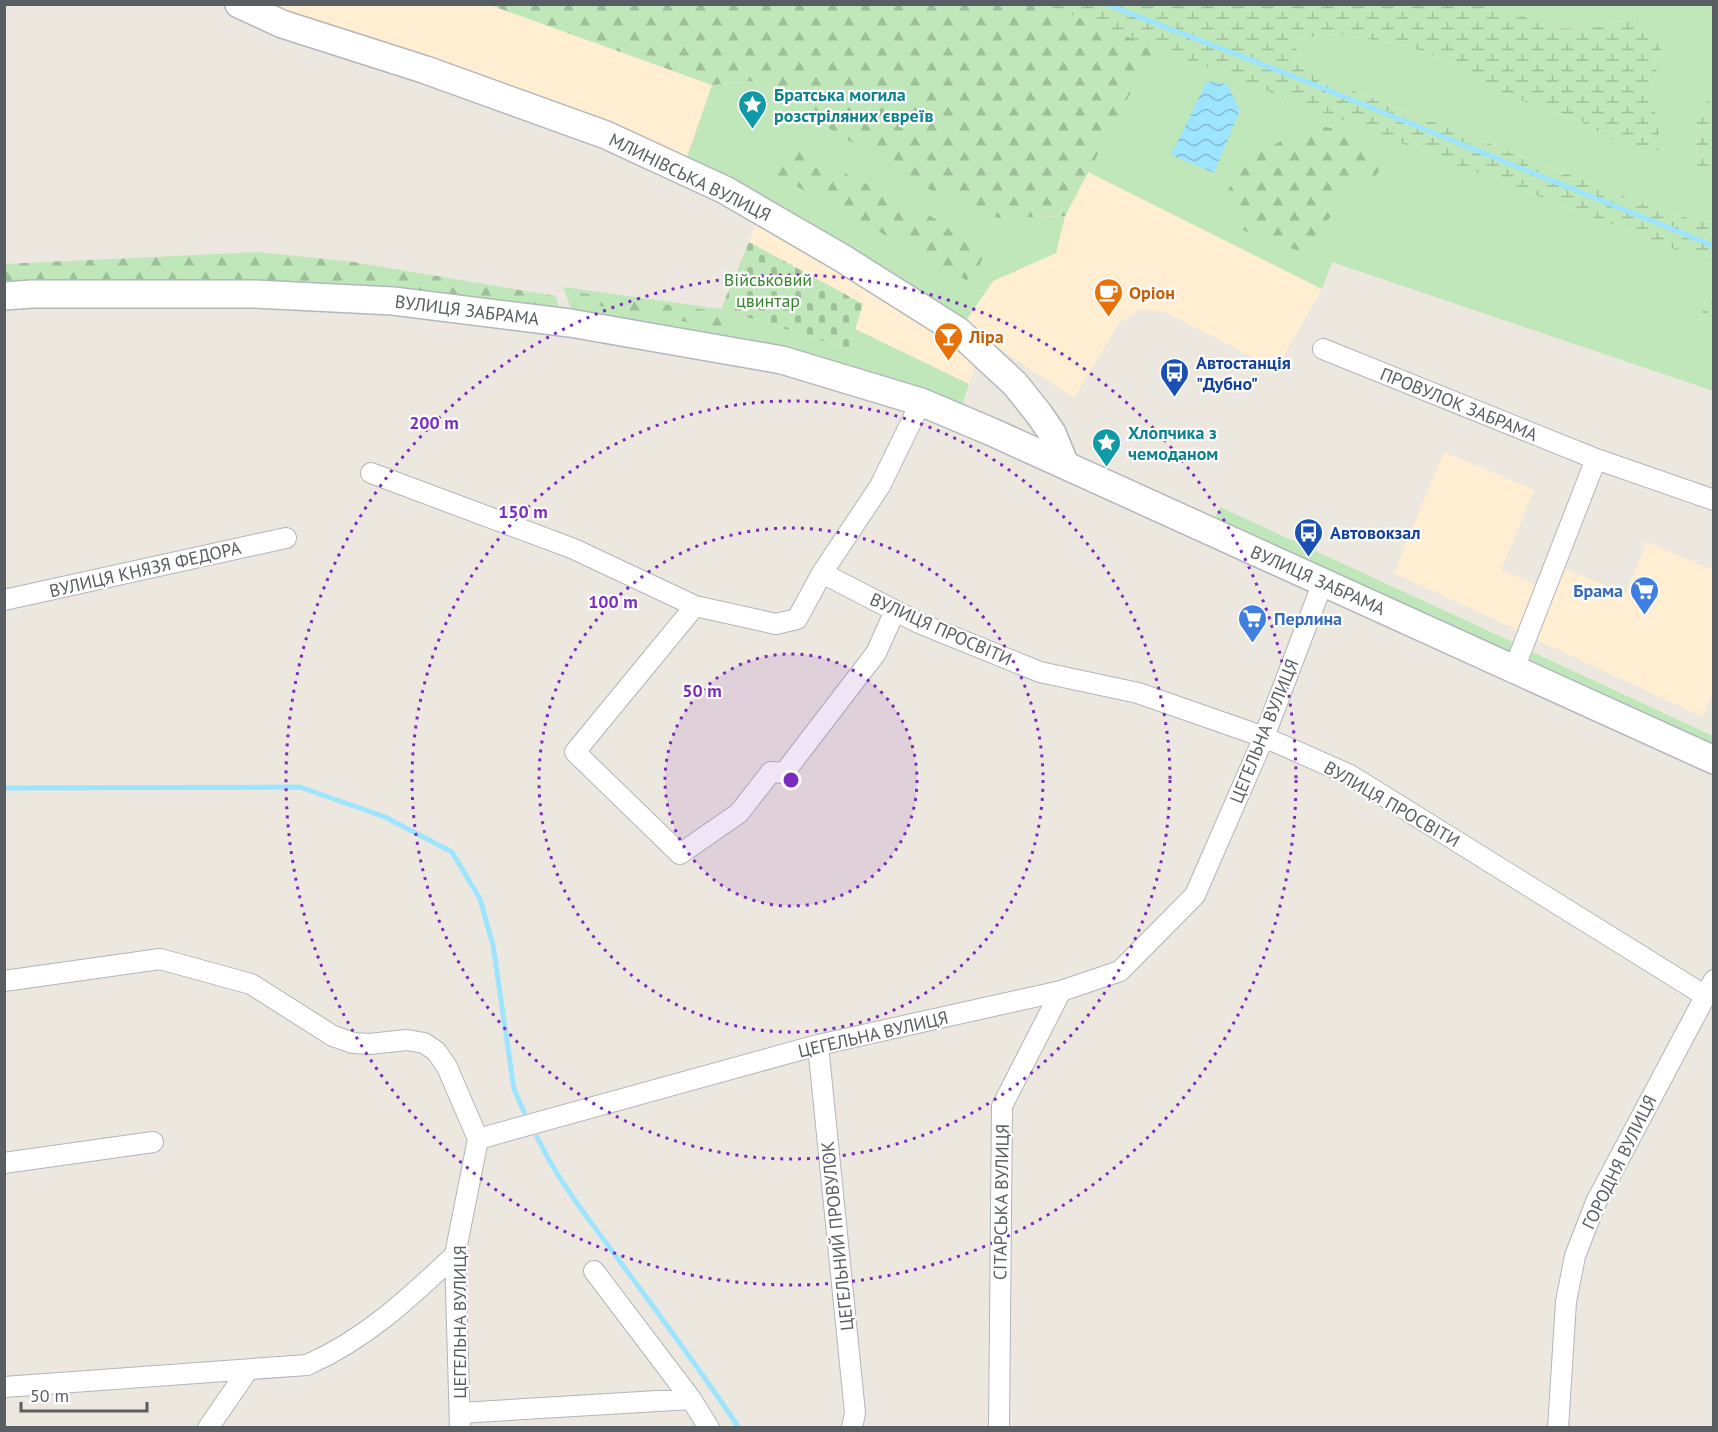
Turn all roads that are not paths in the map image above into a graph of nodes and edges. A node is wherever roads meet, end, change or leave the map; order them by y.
1 (239, 4) edge
2 (4, 296) edge
3 (1323, 349) dead end
4 (921, 402) junction
5 (1596, 459) junction
6 (1065, 465) junction
7 (371, 472) dead end
8 (1713, 500) edge
9 (286, 538) dead end
10 (822, 573) junction
11 (1323, 582) junction
12 (4, 600) edge
13 (695, 606) junction
14 (895, 611) junction
15 (1514, 669) junction
16 (1264, 737) junction
17 (1713, 760) edge
18 (4, 981) edge
19 (1709, 988) edge
20 (1061, 992) junction
21 (818, 1045) junction
22 (478, 1139) junction
23 (153, 1142) dead end
24 (4, 1162) edge
25 (455, 1255) junction
26 (594, 1271) dead end
27 (248, 1370) junction
28 (4, 1387) edge
29 (691, 1399) junction
30 (460, 1420) edge
31 (208, 1428) edge
32 (709, 1428) edge
33 (852, 1428) edge
34 (999, 1428) edge
35 (1558, 1428) edge

1 - 6 main road, МЛИНІВСЬКА ВУЛИЦЯ
2 - 4 main road, ВУЛИЦЯ ЗАБРАМА
3 - 5 street, ПРОВУЛОК ЗАБРАМА
4 - 6 main road, ВУЛИЦЯ ЗАБРАМА
4 - 10 street
5 - 8 street, ПРОВУЛОК ЗАБРАМА
5 - 15 street
6 - 11 main road, ВУЛИЦЯ ЗАБРАМА
7 - 13 street
9 - 12 street, ВУЛИЦЯ КНЯЗЯ ФЕДОРА
10 - 13 street
10 - 14 street, ВУЛИЦЯ ПРОСВІТИ
11 - 15 main road, ВУЛИЦЯ ЗАБРАМА
11 - 16 street, ЦЕГЕЛЬНА ВУЛИЦЯ
13 - 14 street
14 - 16 street, ВУЛИЦЯ ПРОСВІТИ
15 - 17 main road, ВУЛИЦЯ ЗАБРАМА
16 - 19 street, ВУЛИЦЯ ПРОСВІТИ
16 - 20 street, ЦЕГЕЛЬНА ВУЛИЦЯ
18 - 22 street
19 - 35 street, ГОРОДНЯ ВУЛИЦЯ
20 - 21 street, ЦЕГЕЛЬНА ВУЛИЦЯ
20 - 34 street, СІТАРСЬКА ВУЛИЦЯ
21 - 22 street, ЦЕГЕЛЬНА ВУЛИЦЯ
21 - 33 street, ЦЕГЕЛЬНИЙ ПРОВУЛОК
22 - 25 street, ЦЕГЕЛЬНА ВУЛИЦЯ
23 - 24 street
25 - 27 street
25 - 30 street, ЦЕГЕЛЬНА ВУЛИЦЯ
26 - 29 street
27 - 28 street
27 - 31 street
29 - 30 street
29 - 32 street

